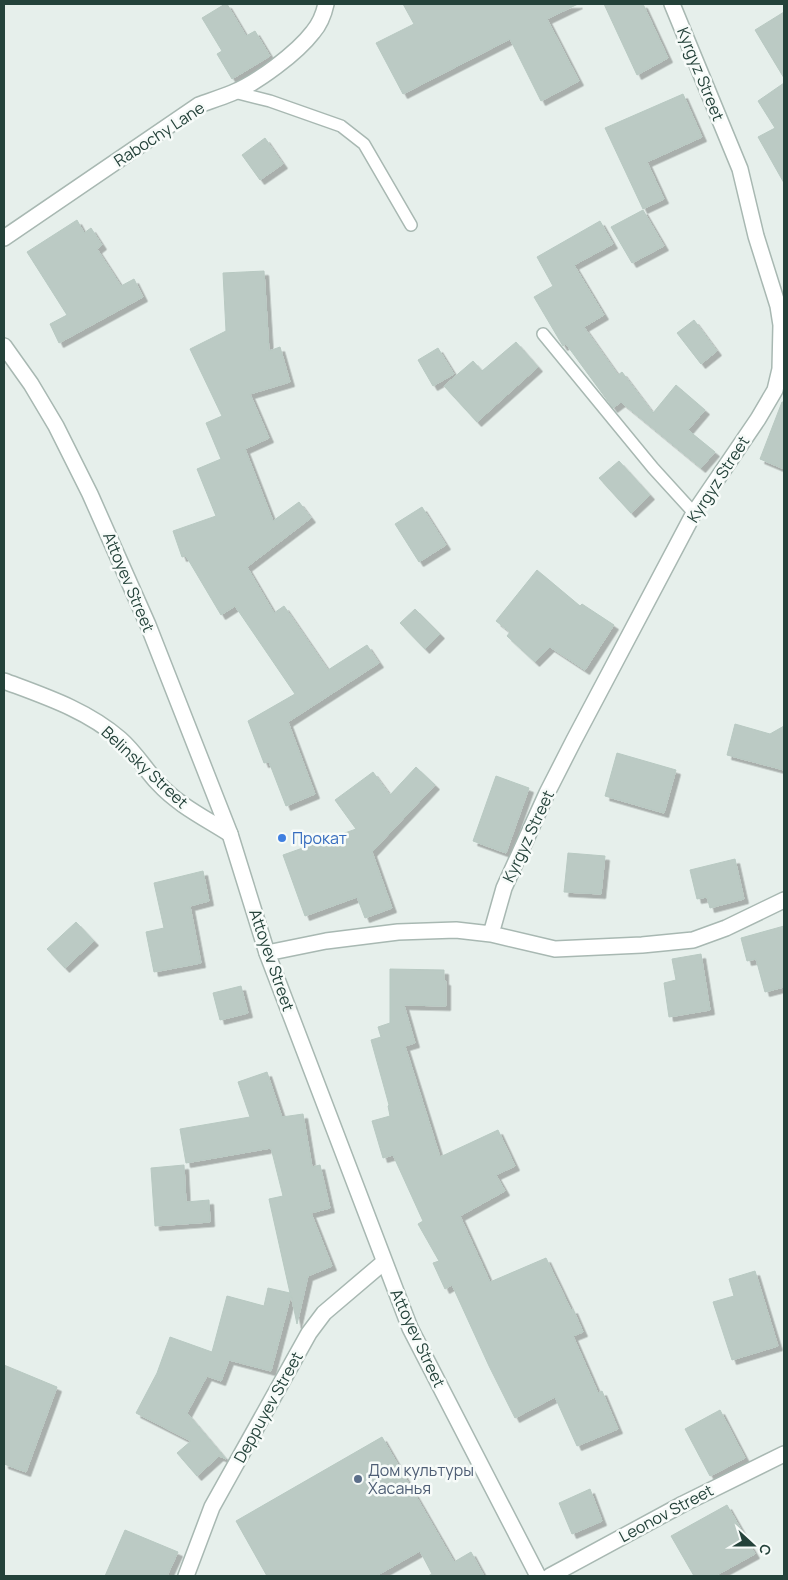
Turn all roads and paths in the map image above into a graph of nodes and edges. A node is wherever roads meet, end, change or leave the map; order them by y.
1 (326, 4) edge
2 (672, 4) edge
3 (234, 92) junction
4 (411, 225) dead end
5 (4, 238) edge
6 (544, 334) dead end
7 (4, 346) edge
8 (694, 513) junction
9 (4, 682) edge
10 (230, 834) junction
11 (784, 900) edge
12 (491, 934) junction
13 (267, 953) junction
14 (384, 1262) junction
15 (784, 1454) edge
16 (186, 1576) edge
17 (538, 1576) edge
18 (550, 1576) edge

1 - 3 street, Rabochy Lane
2 - 8 street, Kyrgyz Street
3 - 4 lane
3 - 5 street, Rabochy Lane
6 - 8 lane
7 - 10 street, Attoyev Street
8 - 12 street, Kyrgyz Street
9 - 10 street, Belinsky Street
10 - 13 street, Attoyev Street
11 - 12 street
12 - 13 street
13 - 14 street, Attoyev Street
14 - 16 street, Deppuyev Street
14 - 17 street, Attoyev Street
15 - 18 street, Leonov Street

